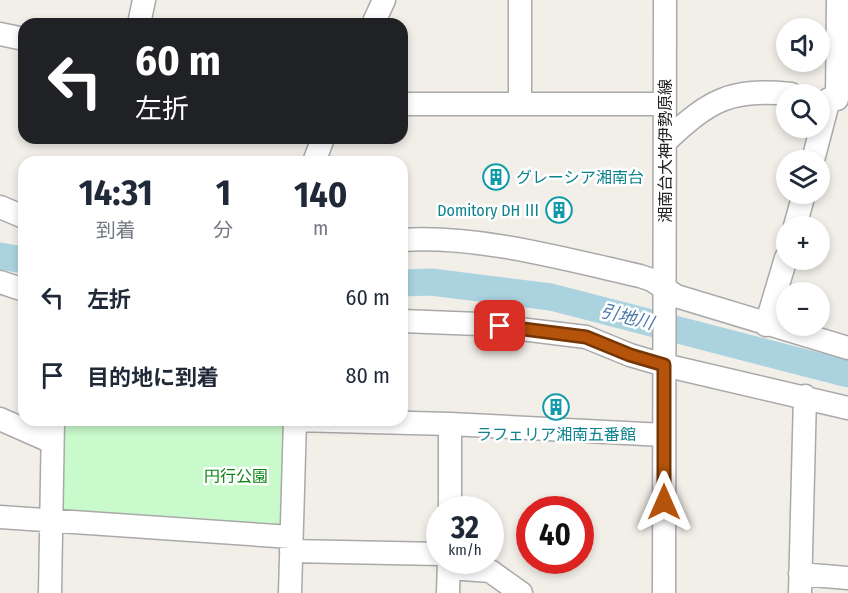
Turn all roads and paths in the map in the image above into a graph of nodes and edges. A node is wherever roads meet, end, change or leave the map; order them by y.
1 (144, 0) edge
2 (384, 0) edge
3 (520, 0) edge
4 (665, 0) edge
5 (838, 0) edge
6 (140, 18) edge
7 (376, 18) edge
8 (0, 34) edge
9 (18, 38) edge
10 (776, 94) edge
11 (833, 99) edge
12 (408, 104) edge
13 (520, 104) junction
14 (665, 104) junction
15 (666, 141) junction
16 (816, 150) edge
17 (0, 207) edge
18 (18, 214) edge
19 (408, 240) edge
20 (782, 270) edge
21 (0, 282) edge
22 (18, 288) edge
23 (665, 296) junction
24 (408, 321) edge
25 (766, 324) junction
26 (848, 348) edge
27 (664, 357) junction
28 (805, 396) junction
29 (848, 408) edge
30 (0, 419) edge
31 (18, 423) edge
32 (408, 423) edge
33 (450, 424) junction
34 (31, 426) edge
35 (295, 426) edge
36 (53, 431) edge
37 (664, 435) junction
38 (450, 496) edge
39 (0, 517) edge
40 (51, 521) junction
41 (291, 544) junction
42 (426, 559) edge
43 (447, 574) edge
44 (494, 574) edge
45 (848, 578) edge
46 (800, 584) edge
47 (50, 593) edge
48 (290, 593) edge
49 (448, 593) edge
50 (521, 593) edge
51 (664, 593) edge

1 - 6 street
2 - 7 street
3 - 13 street
4 - 14 street, 湘南台大神伊勢原線
5 - 11 street
8 - 9 street
10 - 15 street
11 - 16 street
12 - 13 street
13 - 14 street
14 - 15 street, 湘南台大神伊勢原線
15 - 23 street, 湘南台大神伊勢原線
17 - 18 street
19 - 23 street
20 - 25 street
21 - 22 street
23 - 25 street
23 - 27 street, 湘南台大神伊勢原線
24 - 27 street
25 - 26 street
27 - 28 street
27 - 37 street
28 - 29 street
28 - 46 street
30 - 31 street
32 - 33 street
33 - 37 street
33 - 38 street
34 - 36 street
35 - 41 street
36 - 40 street
37 - 51 street
39 - 40 street
40 - 41 street
40 - 47 street
41 - 42 street
41 - 48 street
43 - 49 street
44 - 50 street
45 - 46 street

